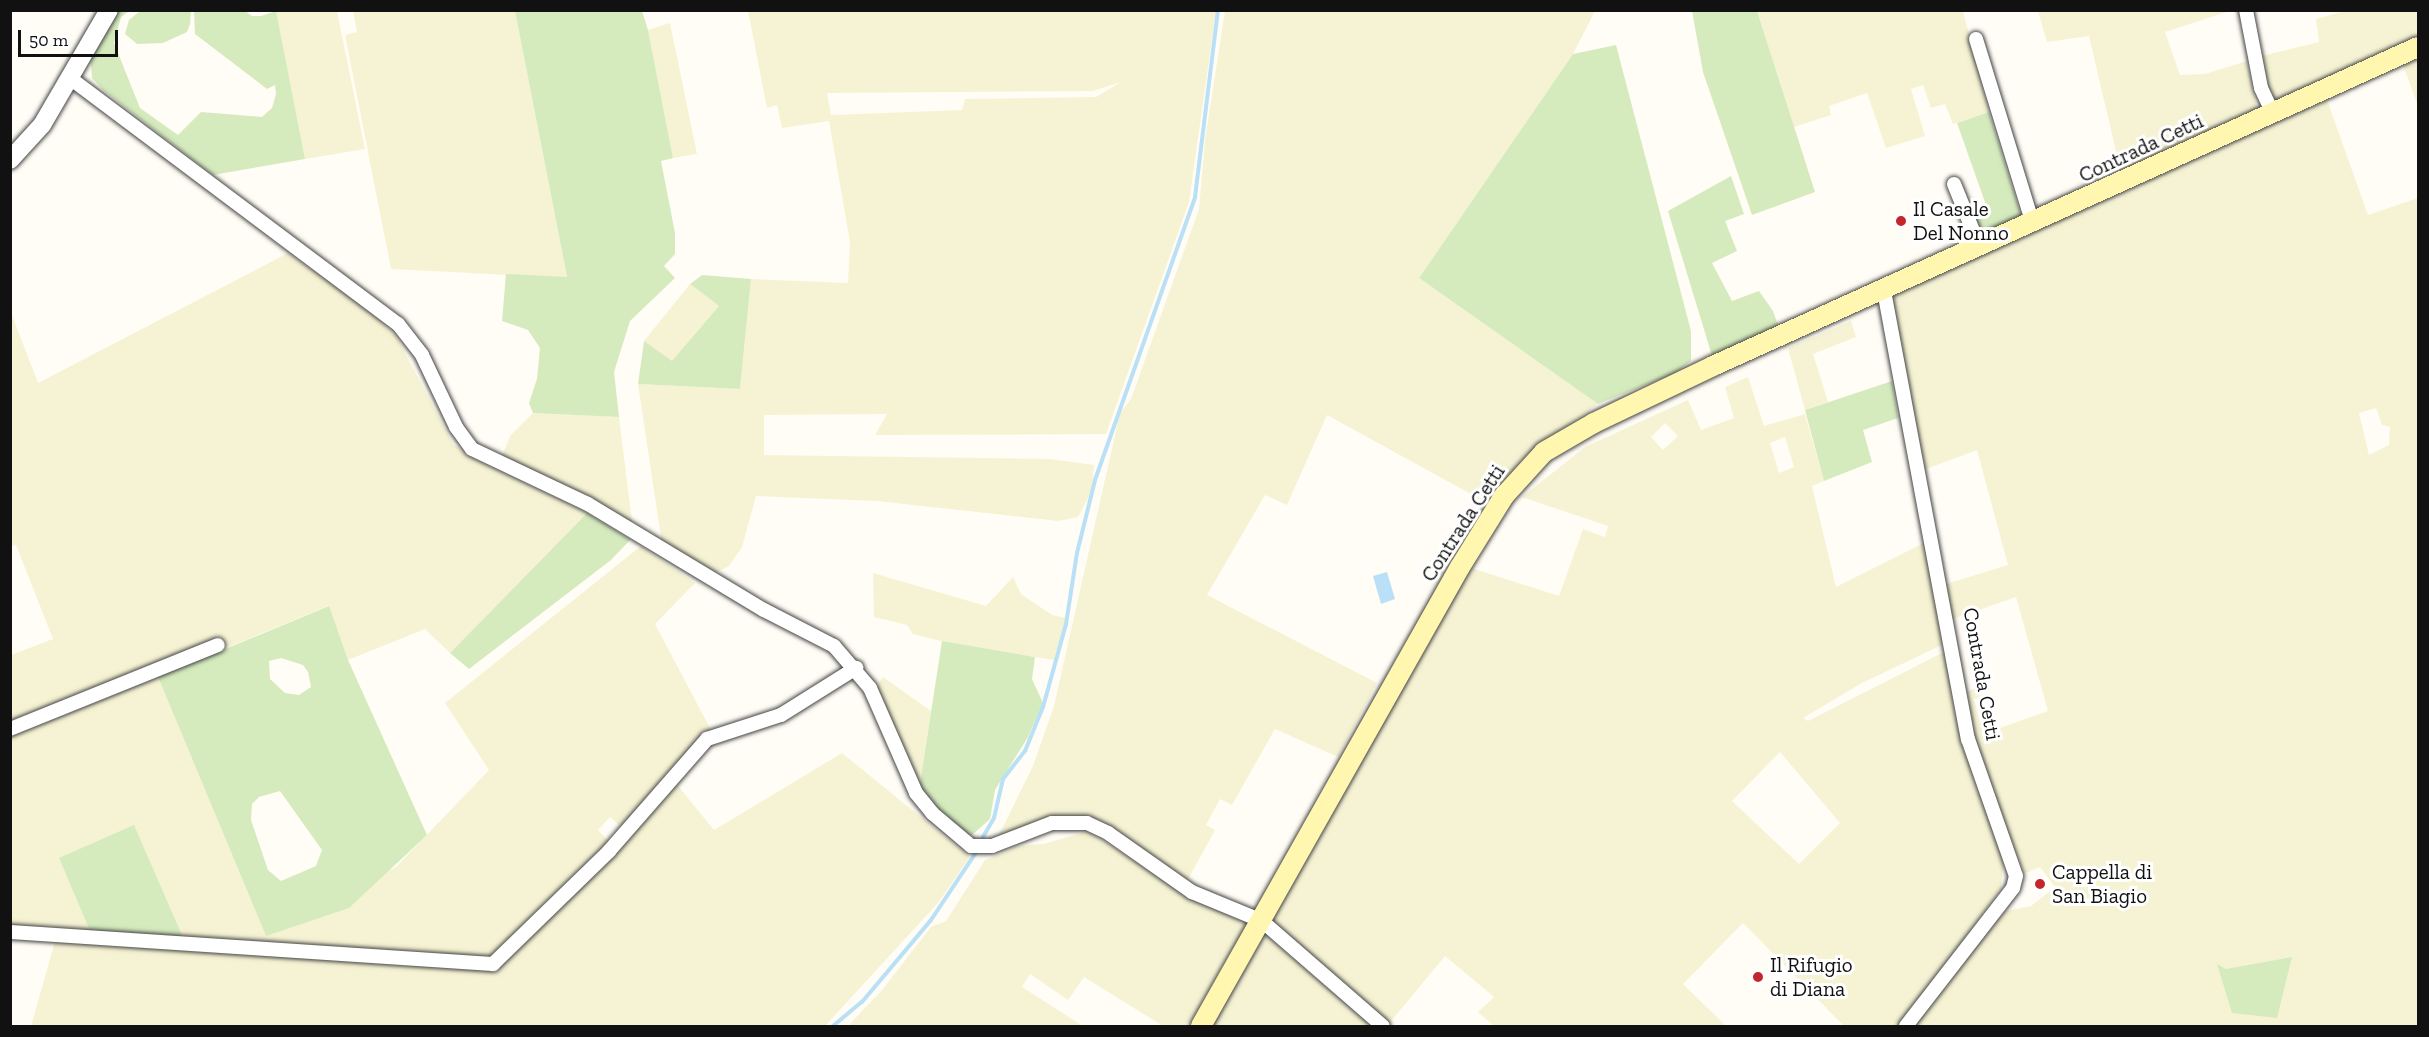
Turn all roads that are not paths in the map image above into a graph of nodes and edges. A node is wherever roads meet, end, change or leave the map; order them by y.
1 (109, 10) edge
2 (2247, 10) edge
3 (1976, 39) dead end
4 (2418, 47) edge
5 (70, 78) junction
6 (2272, 114) junction
7 (10, 160) edge
8 (1954, 184) dead end
9 (2033, 224) junction
10 (1980, 248) junction
11 (1884, 291) junction
12 (218, 645) dead end
13 (856, 668) junction
14 (10, 729) edge
15 (1262, 921) junction
16 (10, 932) edge
17 (1201, 1026) edge
18 (1383, 1026) edge
19 (1906, 1026) edge

1 - 5 street
2 - 6 street
3 - 9 street
4 - 6 main road, Contrada Cetti
5 - 7 street
5 - 13 street
6 - 9 main road, Contrada Cetti
8 - 10 street
9 - 10 main road, Contrada Cetti
10 - 11 main road, Contrada Cetti
11 - 15 main road, Contrada Cetti
11 - 19 street, Contrada Cetti
12 - 14 street
13 - 15 street
13 - 16 street
15 - 17 main road, Contrada Cetti
15 - 18 street

